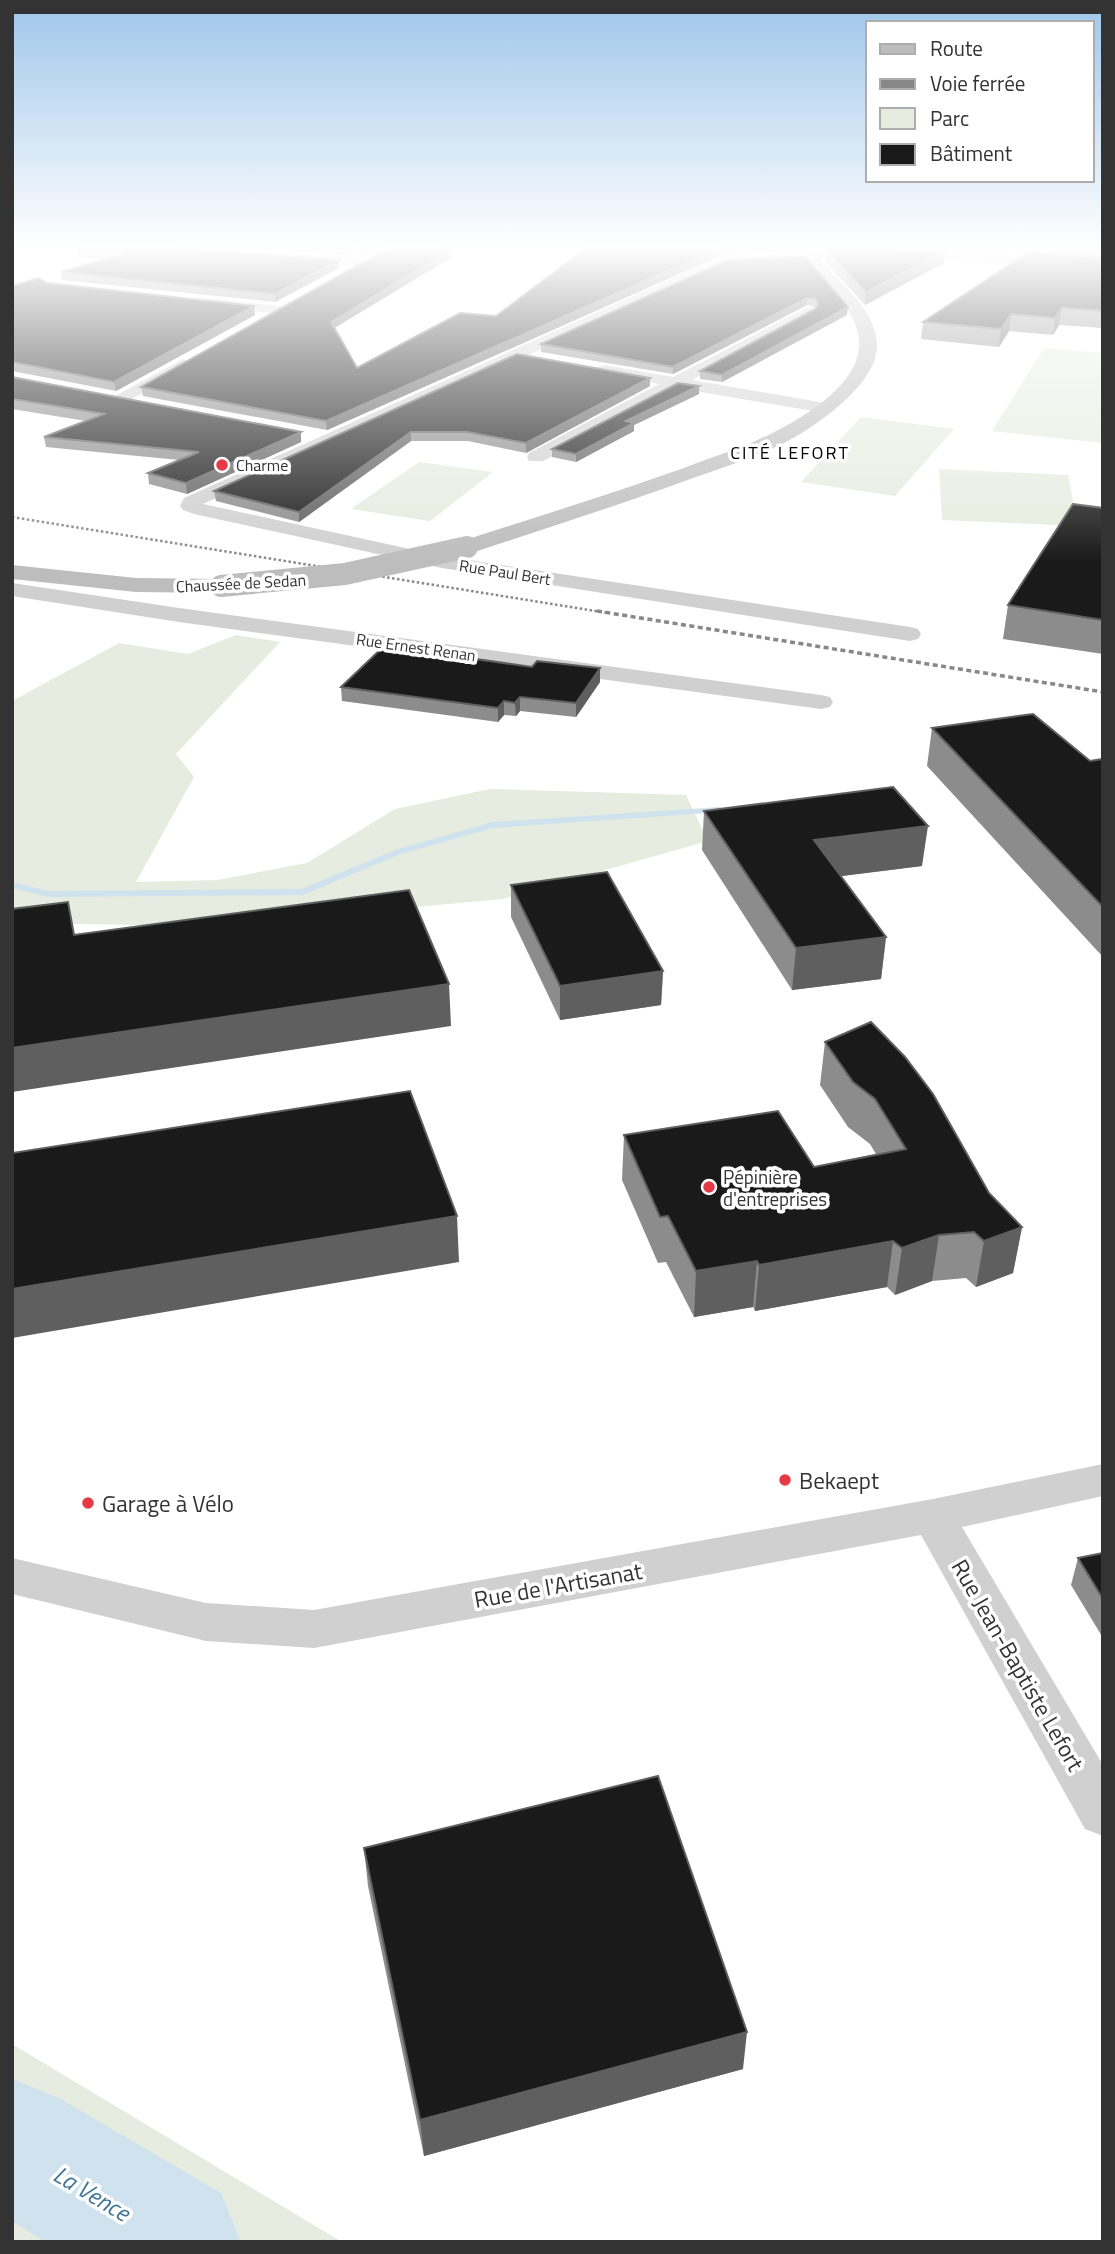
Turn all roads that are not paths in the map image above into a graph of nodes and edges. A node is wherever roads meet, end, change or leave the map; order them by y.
1 (523, 351) edge
2 (735, 351) edge
3 (867, 351) edge
4 (515, 355) junction
5 (192, 359) edge
6 (546, 360) edge
7 (585, 367) edge
8 (676, 383) junction
9 (144, 405) edge
10 (825, 408) junction
11 (301, 434) edge
12 (328, 439) junction
13 (536, 457) dead end
14 (12, 572) edge
15 (12, 589) edge
16 (910, 634) dead end
17 (821, 702) dead end
18 (1103, 1480) edge
19 (933, 1516) junction
20 (12, 1576) edge
21 (1103, 1813) edge

1 - 4 street
2 - 8 street
3 - 10 main road, Chaussée de Sedan
4 - 6 street
4 - 12 street
5 - 9 street
7 - 8 street
8 - 10 street
8 - 13 street
10 - 14 main road, Chaussée de Sedan, bridge
11 - 12 street
12 - 16 street, Rue Paul Bert
15 - 17 street, Rue Ernest Renan
18 - 19 street, Rue de l'Artisanat
19 - 20 street, Rue de l'Artisanat
19 - 21 street, Rue Jean-Baptiste Lefort

